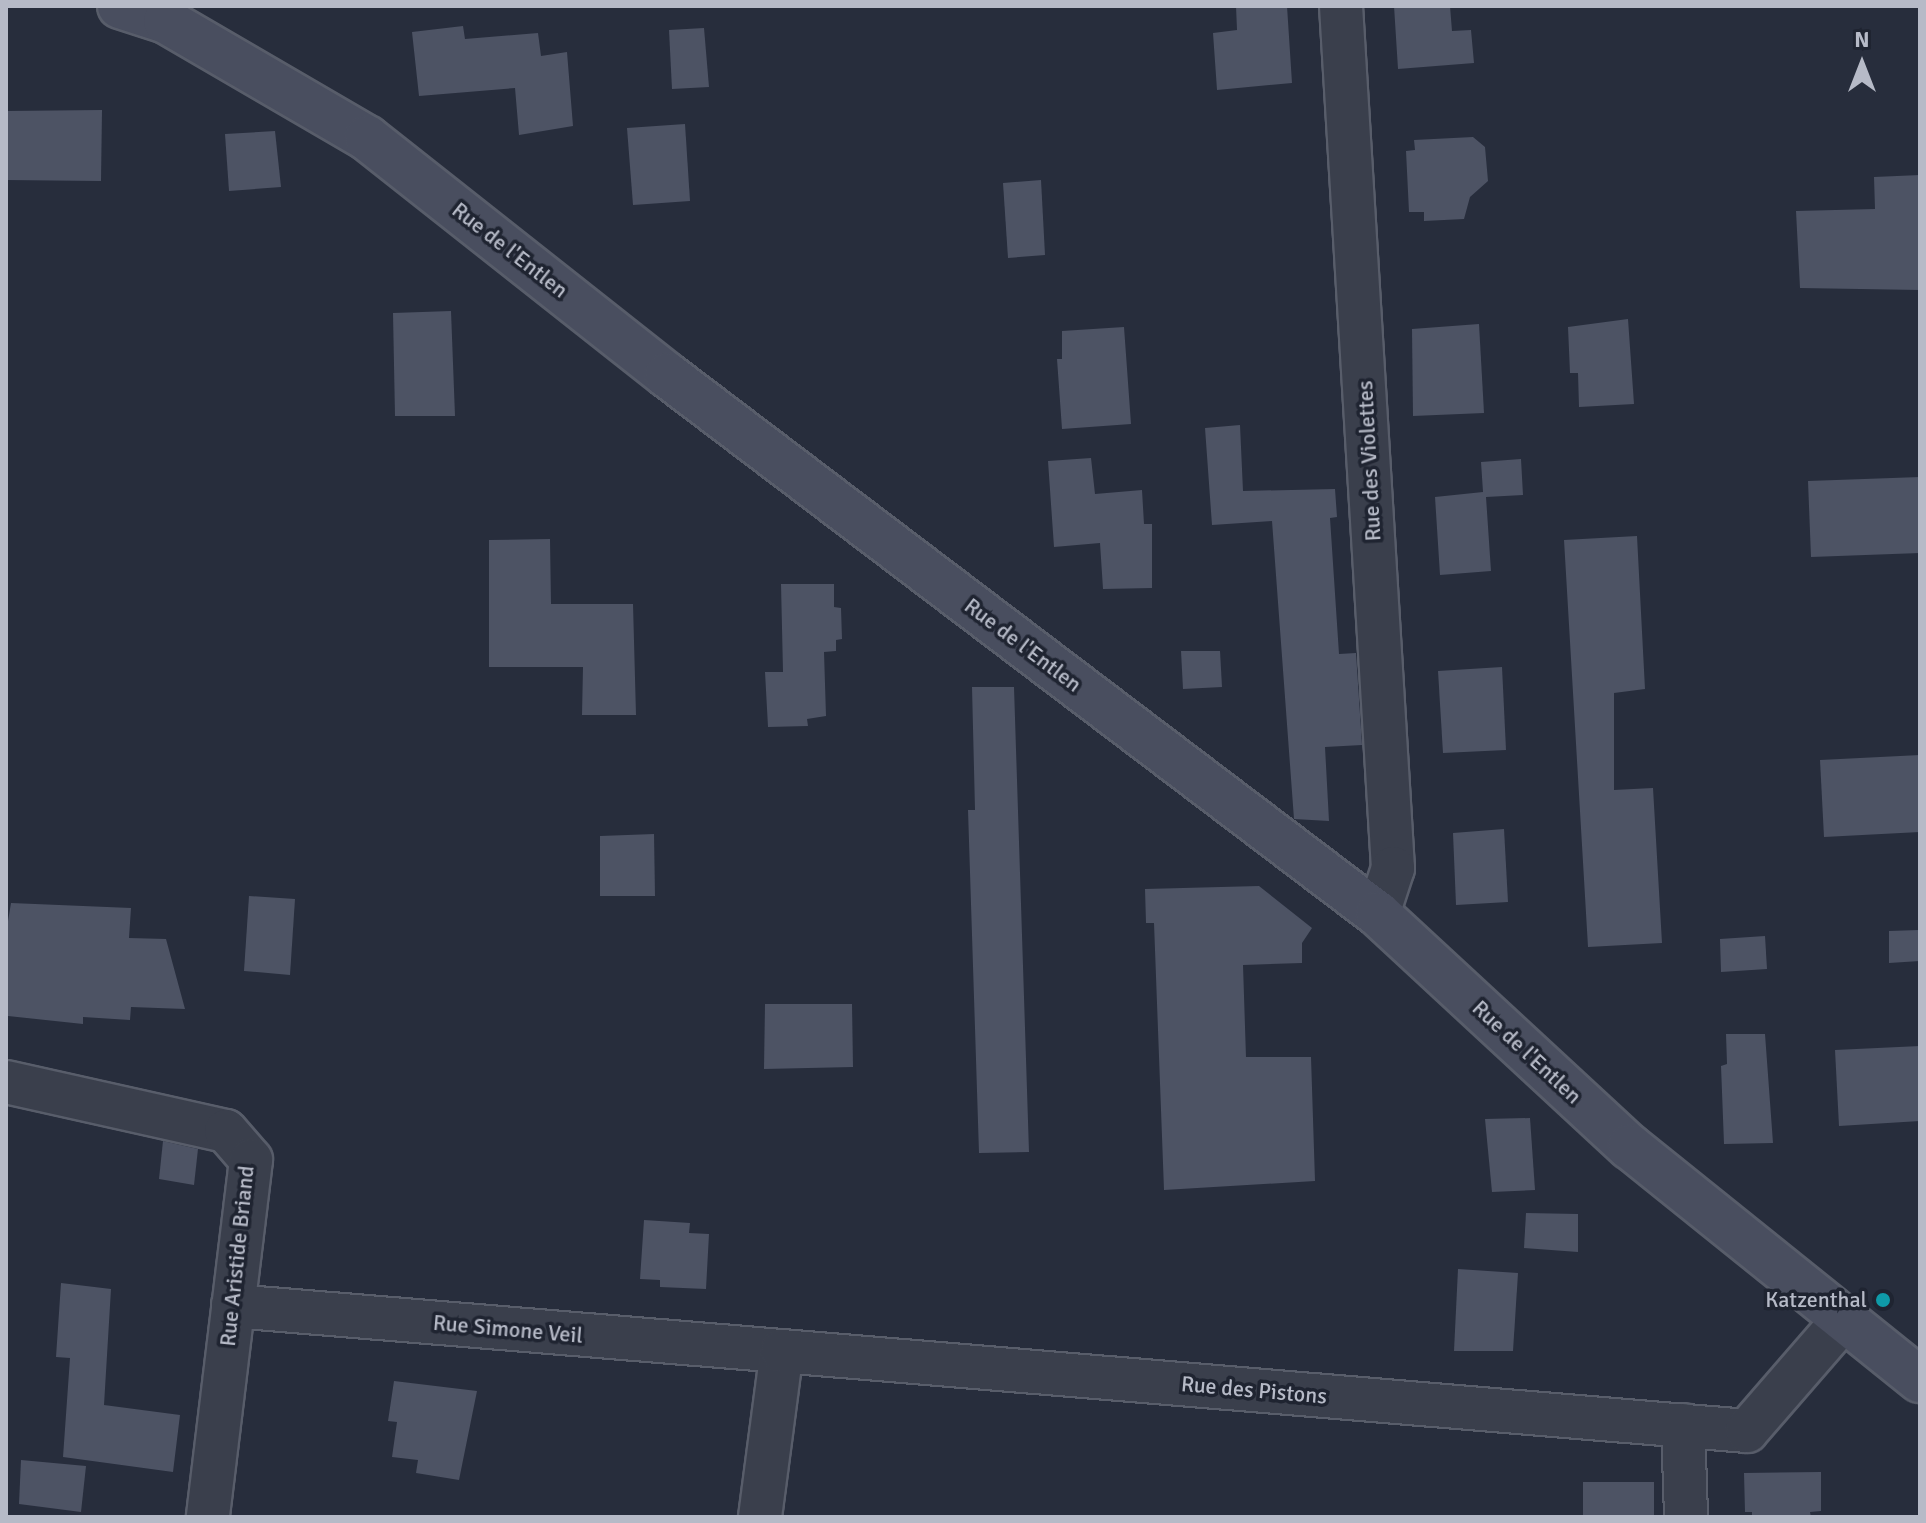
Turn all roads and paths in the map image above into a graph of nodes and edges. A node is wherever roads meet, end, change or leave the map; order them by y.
1 (120, 6) edge
2 (1341, 6) edge
3 (1378, 914) junction
4 (6, 1082) edge
5 (233, 1306) junction
6 (1843, 1320) junction
7 (782, 1351) junction
8 (1914, 1364) edge
9 (1683, 1425) junction
10 (208, 1517) edge
11 (760, 1517) edge
12 (1686, 1517) edge

1 - 3 street, Rue de l'Entlen
2 - 3 street, Rue des Violettes
3 - 6 street, Rue de l'Entlen
4 - 5 street, Rue Aristide Briand
5 - 7 street, Rue Simone Veil
5 - 10 street, Rue Aristide Briand
6 - 8 street, Rue de l'Entlen
6 - 9 street, Rue des Pistons
7 - 9 street, Rue des Pistons
7 - 11 street
9 - 12 street

